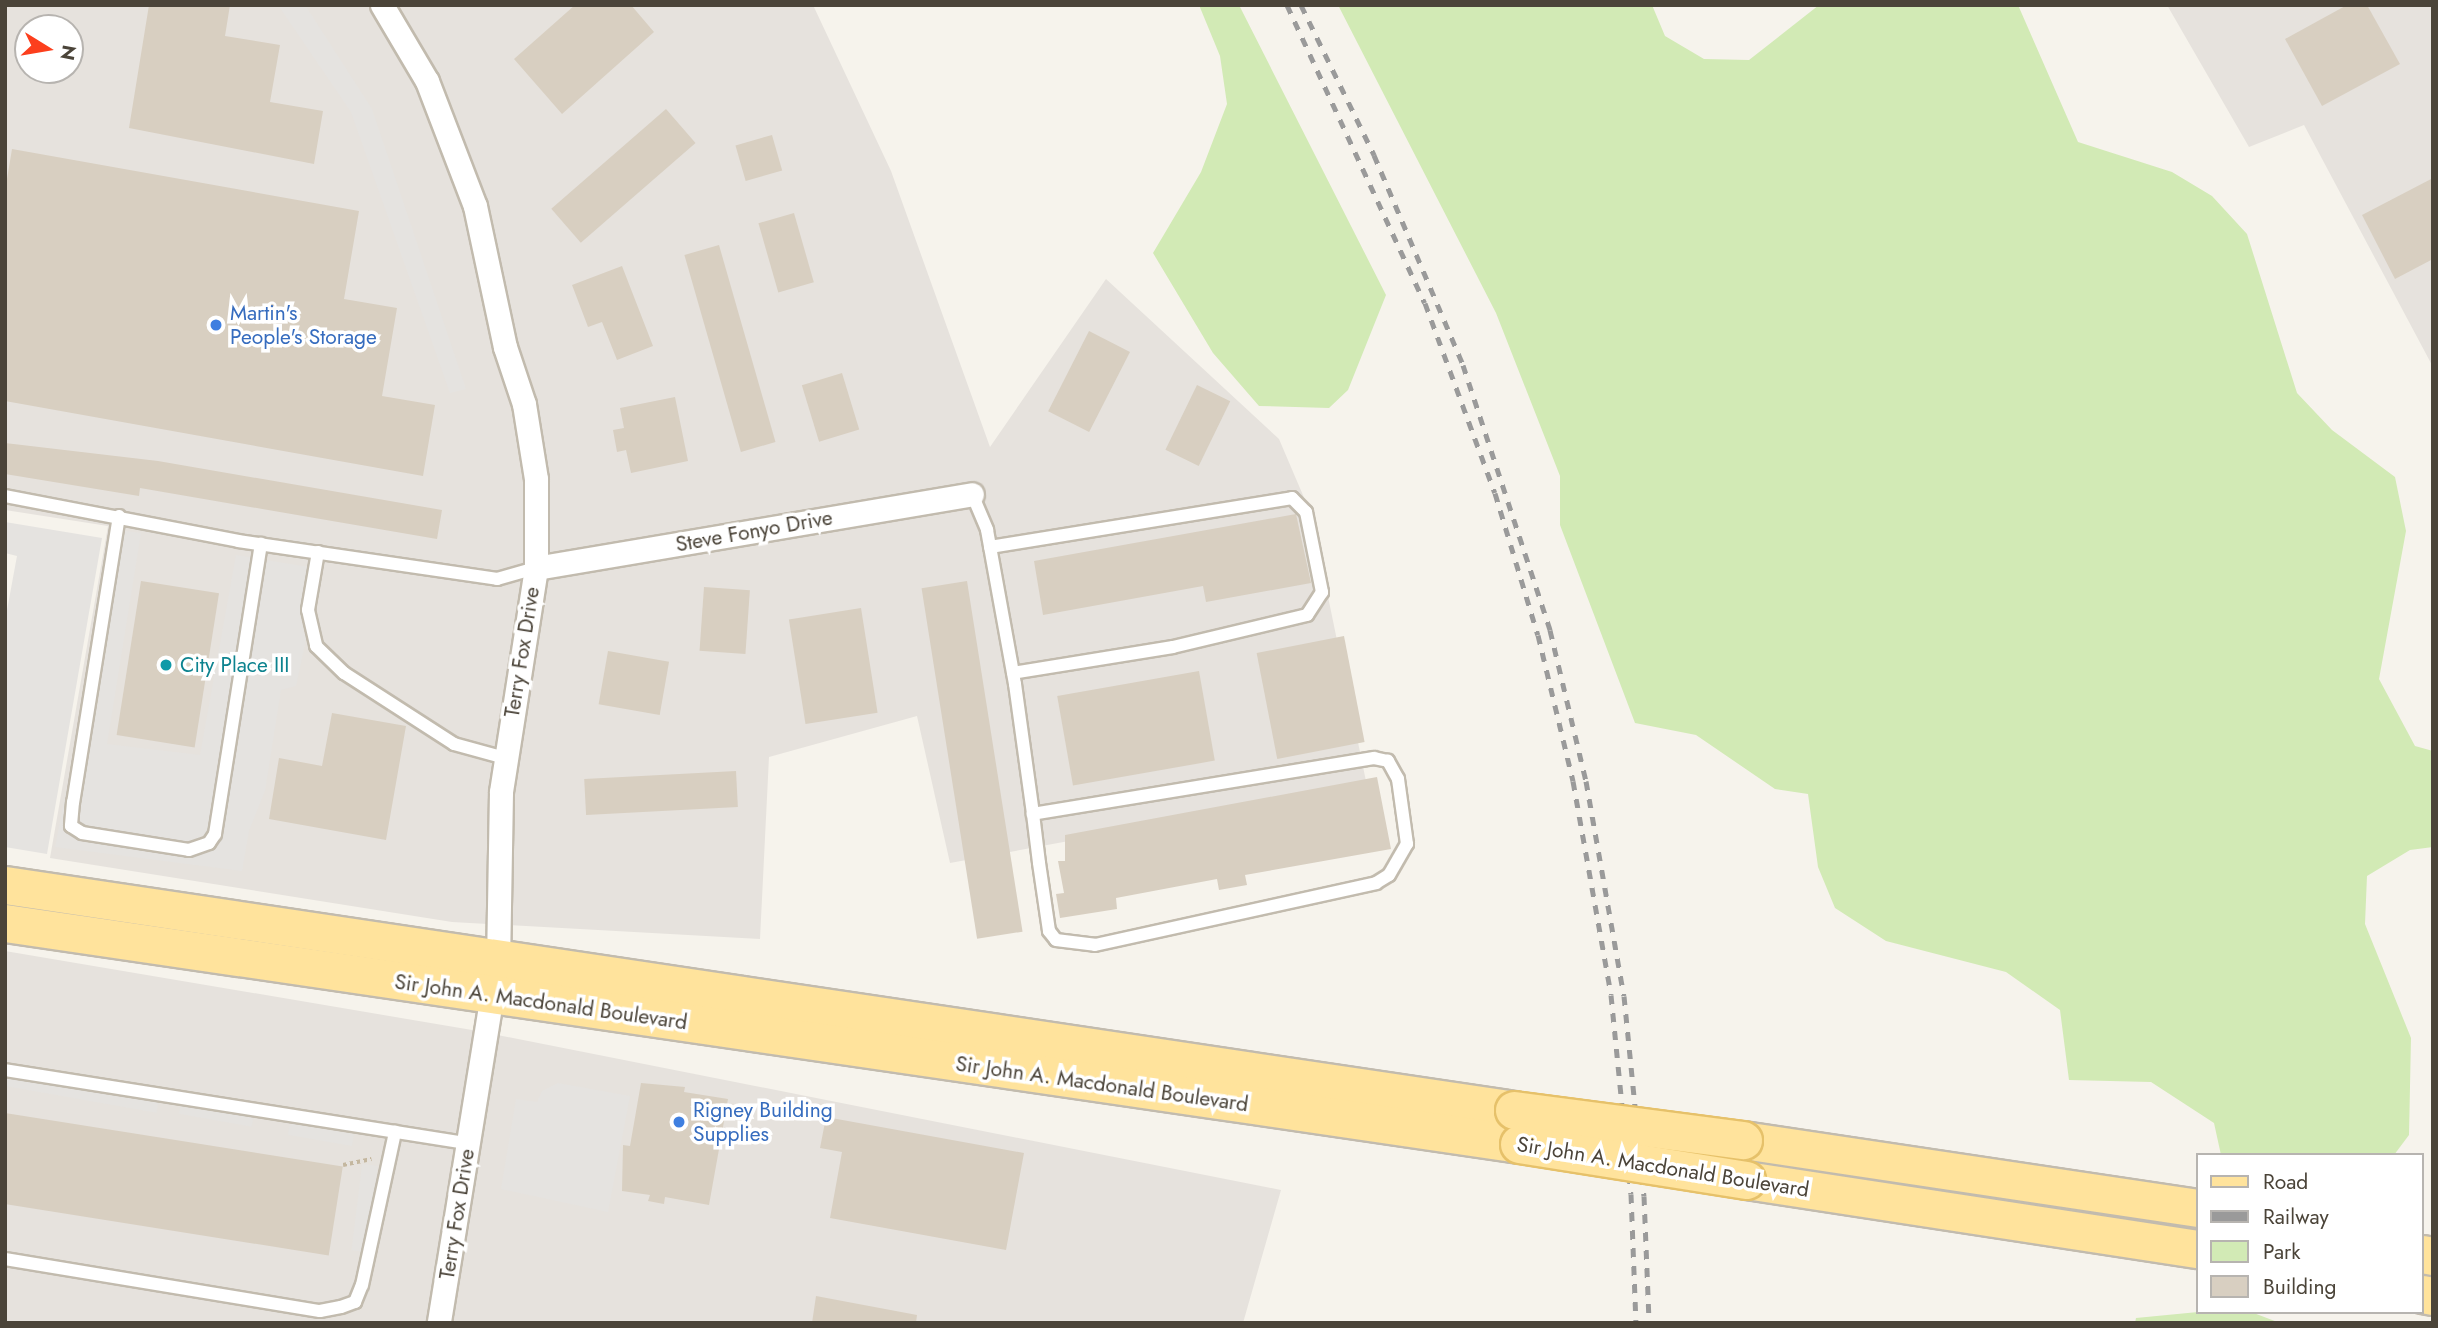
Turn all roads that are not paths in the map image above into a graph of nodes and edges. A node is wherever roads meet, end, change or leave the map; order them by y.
1 (382, 5) edge
2 (972, 494) joint
3 (5, 496) edge
4 (119, 516) junction
5 (261, 544) junction
6 (990, 547) junction
7 (318, 552) junction
8 (536, 568) junction
9 (1013, 673) junction
10 (505, 758) junction
11 (1032, 814) junction
12 (5, 885) edge
13 (5, 923) edge
14 (498, 957) junction
15 (492, 995) junction
16 (5, 1070) edge
17 (1516, 1127) junction
18 (395, 1132) junction
19 (468, 1143) junction
20 (2196, 1208) edge
21 (2196, 1249) edge
22 (5, 1259) edge
23 (439, 1323) edge

1 - 8 street, Terry Fox Drive
2 - 6 lane
2 - 8 street, Steve Fonyo Drive
3 - 4 lane
4 - 5 lane
4 - 5 lane
5 - 7 lane
6 - 9 lane
6 - 9 lane
7 - 8 lane
7 - 10 lane
8 - 10 street, Terry Fox Drive
9 - 11 lane
10 - 14 street, Terry Fox Drive
11 - 11 lane
12 - 14 main road, Sir John A. Macdonald Boulevard
13 - 15 main road, Sir John A. Macdonald Boulevard
14 - 15 street, Terry Fox Drive
14 - 17 main road, Sir John A. Macdonald Boulevard
15 - 17 main road, Sir John A. Macdonald Boulevard
15 - 19 street, Terry Fox Drive
16 - 18 lane
17 - 20 main road, Sir John A. Macdonald Boulevard, bridge
17 - 21 main road, Sir John A. Macdonald Boulevard, bridge
18 - 19 lane
18 - 22 lane
19 - 23 street, Terry Fox Drive

